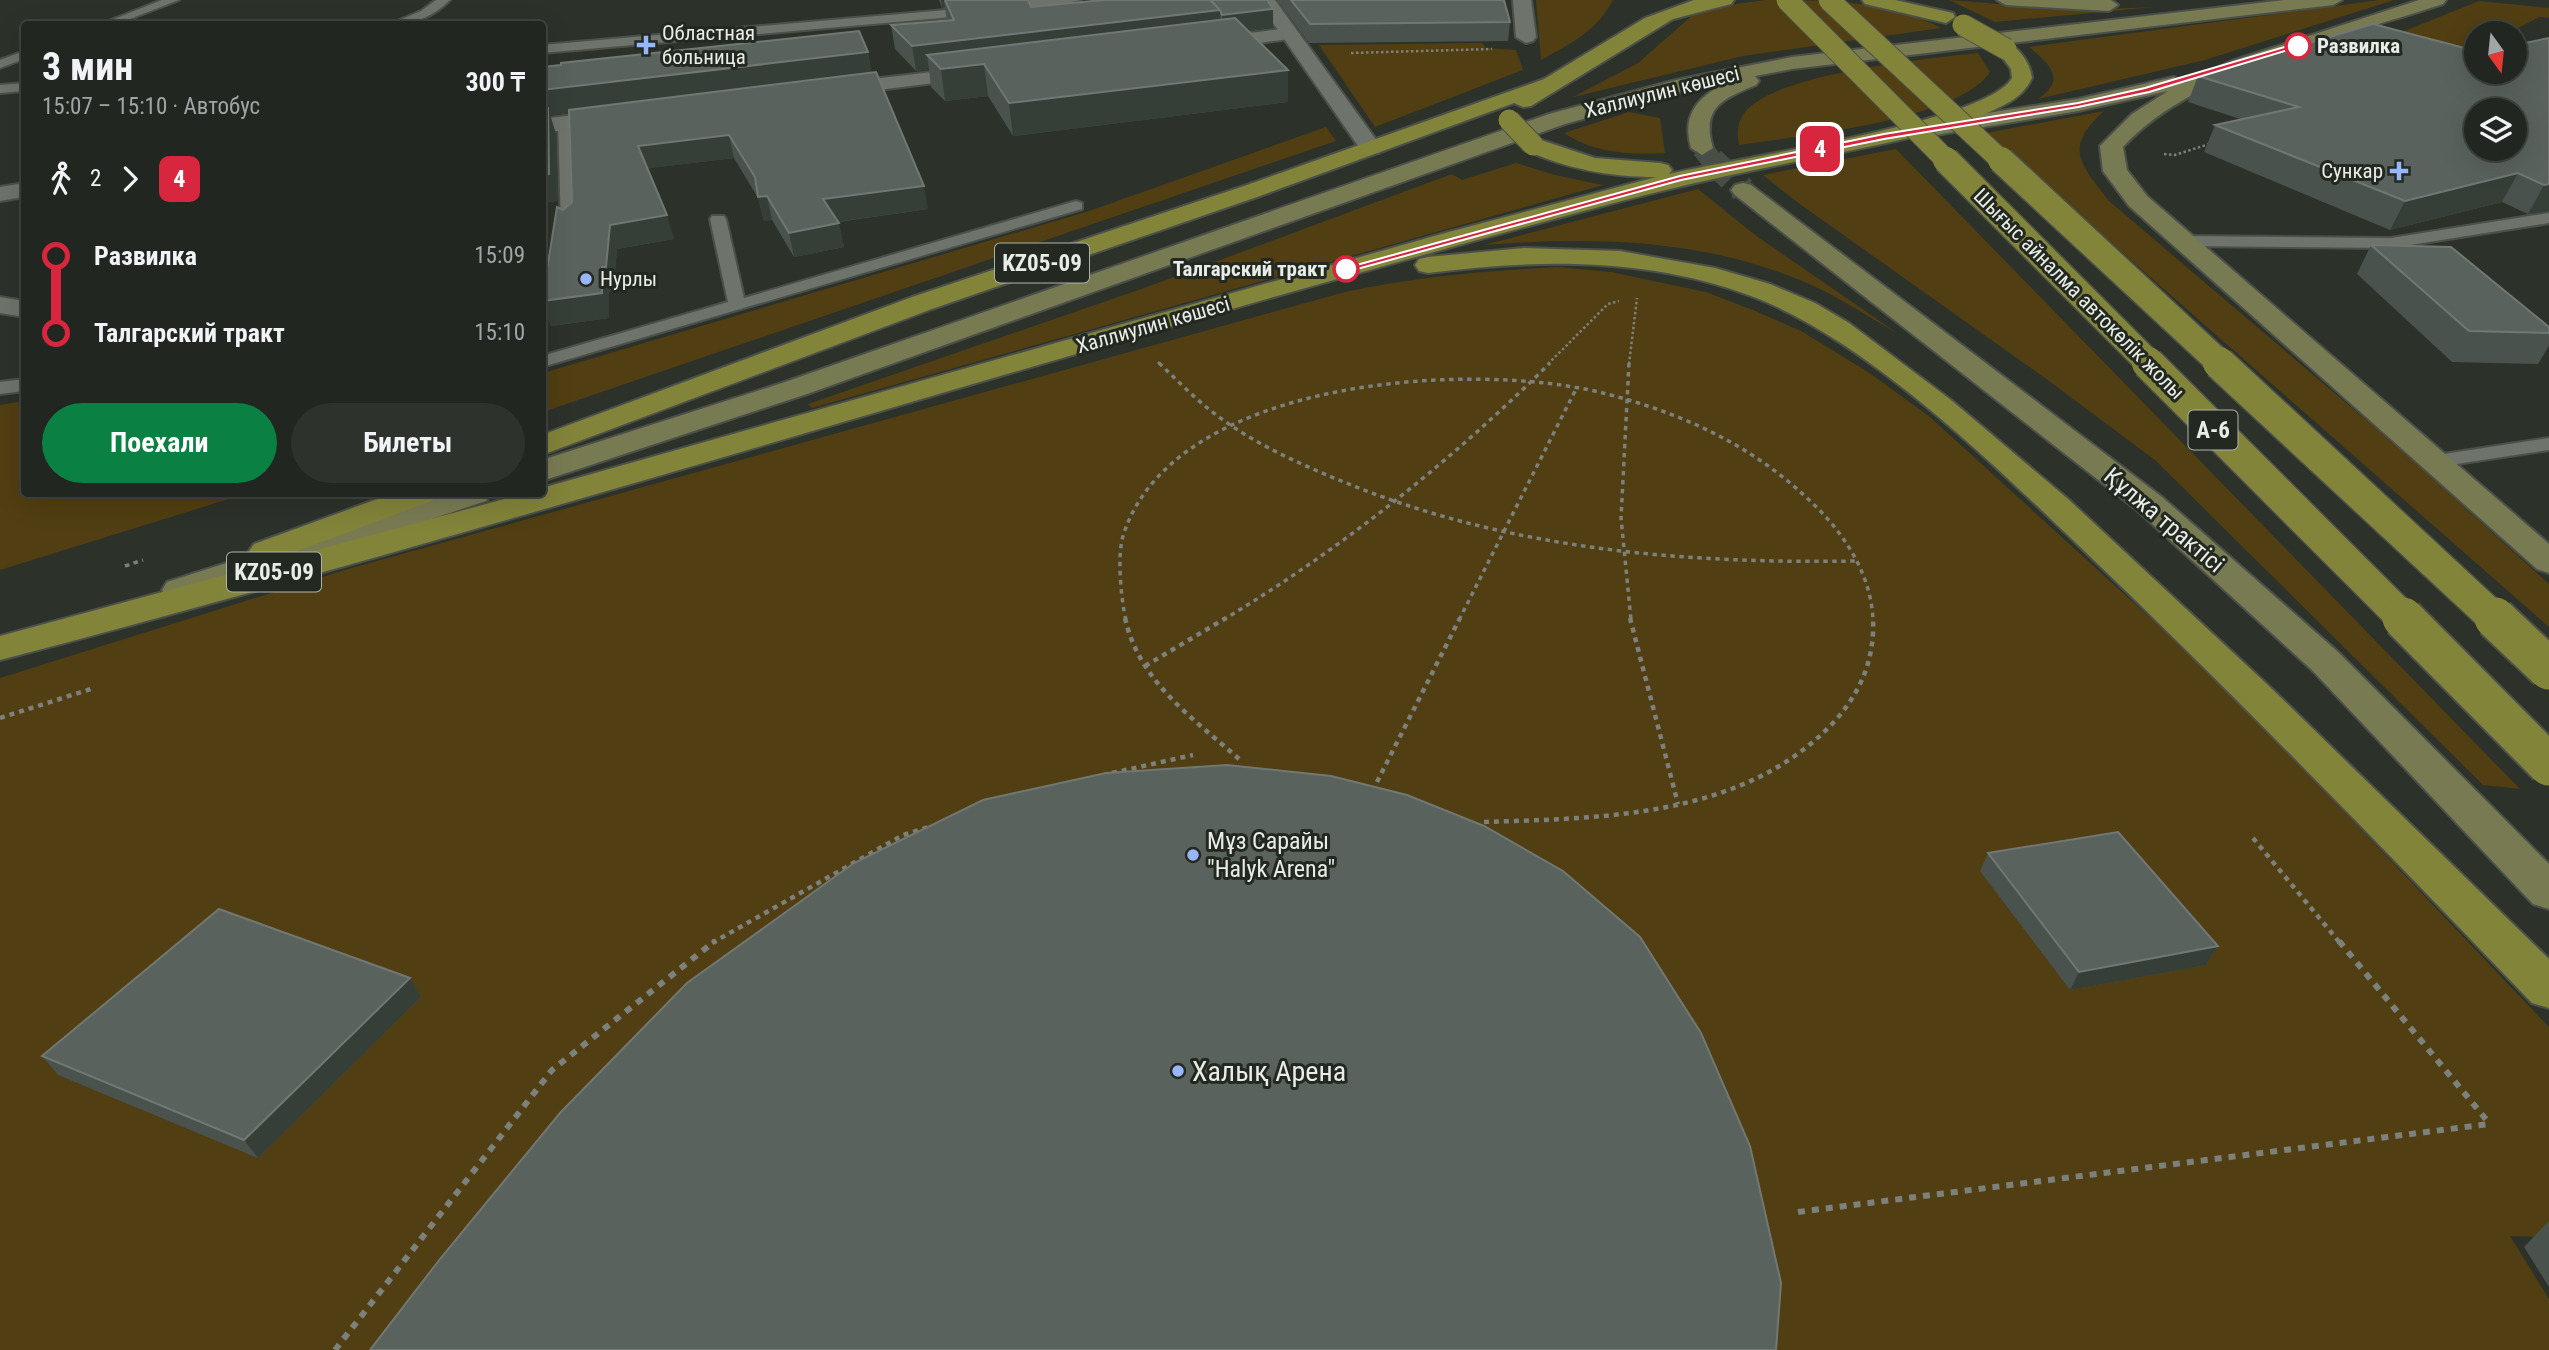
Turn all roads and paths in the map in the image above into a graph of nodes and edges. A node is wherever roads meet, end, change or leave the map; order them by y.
1 (173, 0) edge
2 (444, 0) edge
3 (1075, 0) edge
4 (1266, 0) edge
5 (1522, 0) edge
6 (1665, 0) edge
7 (1725, 0) edge
8 (1787, 0) edge
9 (1829, 0) edge
10 (1871, 0) edge
11 (1915, 0) edge
12 (2006, 0) edge
13 (2178, 0) edge
14 (2333, 0) edge
15 (2437, 0) edge
16 (1036, 2) edge
17 (2149, 2) dead end
18 (2128, 4) dead end
19 (115, 21) edge
20 (405, 21) edge
21 (1648, 22) junction
22 (1953, 28) junction
23 (1526, 37) joint
24 (1296, 43) junction
25 (1181, 47) edge
26 (546, 49) edge
27 (21, 56) edge
28 (2247, 63) junction
29 (0, 64) edge
30 (1003, 69) edge
31 (1543, 85) junction
32 (21, 87) edge
33 (0, 89) edge
34 (811, 93) edge
35 (647, 113) edge
36 (565, 123) junction
37 (546, 125) edge
38 (1884, 136) junction
39 (2213, 143) dead end
40 (1371, 148) junction
41 (1702, 148) tunnel mouth
42 (2175, 155) dead end
43 (1753, 175) junction
44 (21, 190) edge
45 (0, 194) edge
46 (1076, 206) dead end
47 (2549, 218) edge
48 (718, 219) dead end
49 (569, 226) edge
50 (2183, 241) junction
51 (737, 305) junction
52 (0, 306) edge
53 (21, 309) edge
54 (1159, 323) junction
55 (1151, 357) dead end
56 (546, 361) edge
57 (1531, 382) junction
58 (21, 385) edge
59 (0, 388) edge
60 (1576, 389) junction
61 (1623, 400) junction
62 (1231, 426) junction
63 (546, 444) edge
64 (2549, 444) edge
65 (2437, 461) junction
66 (546, 470) edge
67 (412, 497) edge
68 (465, 497) edge
69 (1396, 503) junction
70 (1504, 531) junction
71 (1622, 551) junction
72 (1858, 561) junction
73 (2549, 562) edge
74 (38, 637) junction
75 (0, 648) edge
76 (1145, 666) junction
77 (2549, 669) edge
78 (94, 688) dead end
79 (0, 718) edge
80 (1193, 755) dead end
81 (1239, 759) dead end
82 (2549, 765) edge
83 (1105, 775) edge
84 (1377, 782) dead end
85 (1678, 804) junction
86 (1484, 822) dead end
87 (941, 823) edge
88 (2253, 838) dead end
89 (2549, 892) edge
90 (2549, 989) edge
91 (1798, 1212) dead end
92 (335, 1350) edge

1 - 19 lane
2 - 20 lane
3 - 16 lane
4 - 24 street
5 - 23 street
6 - 21 main road
7 - 21 main road
8 - 82 main road, Шығыс айналма автокөлік жолы / A-6, bridge
9 - 77 main road, Шығыс айналма автокөлік жолы / A-6, bridge
10 - 22 main road
11 - 22 main road
12 - 18 main road
13 - 17 main road
14 - 22 main road, Халлиулин көшесі
15 - 28 main road, Халлиулин көшесі
16 - 26 lane
21 - 31 main road
22 - 38 main road, bridge
22 - 41 main road
22 - 66 main road, Халлиулин көшесі
23 - 24 path
24 - 25 street
24 - 40 street
27 - 29 lane
28 - 38 main road, Халлиулин көшесі
28 - 50 main road
30 - 34 street
31 - 40 main road, KZ05-09
31 - 43 main road, bridge
32 - 33 lane
35 - 36 street
36 - 37 street
36 - 49 lane
38 - 43 main road, Халлиулин көшесі
39 - 42 path
40 - 63 main road, KZ05-09
43 - 54 main road, Халлиулин көшесі / KZ05-09
43 - 89 main road, Құлжа трактісі
44 - 45 street
46 - 51 lane
47 - 50 lane
48 - 51 lane
50 - 65 main road
51 - 56 lane
52 - 53 street
54 - 74 main road, Халлиулин көшесі / KZ05-09
54 - 90 main road
55 - 62 path
57 - 60 path
57 - 61 path
57 - 62 path
57 - 69 path
58 - 59 lane
60 - 61 path
60 - 70 path
61 - 71 path
61 - 72 path
62 - 69 path
62 - 76 path
64 - 65 lane
65 - 73 main road
67 - 74 main road, KZ05-09
68 - 74 main road
69 - 70 path
69 - 76 path
70 - 71 path
70 - 84 path
71 - 72 path
71 - 85 path
72 - 85 path
74 - 75 main road, KZ05-09
76 - 81 path
78 - 79 path
80 - 83 path
85 - 86 path
87 - 92 path
88 - 91 path

